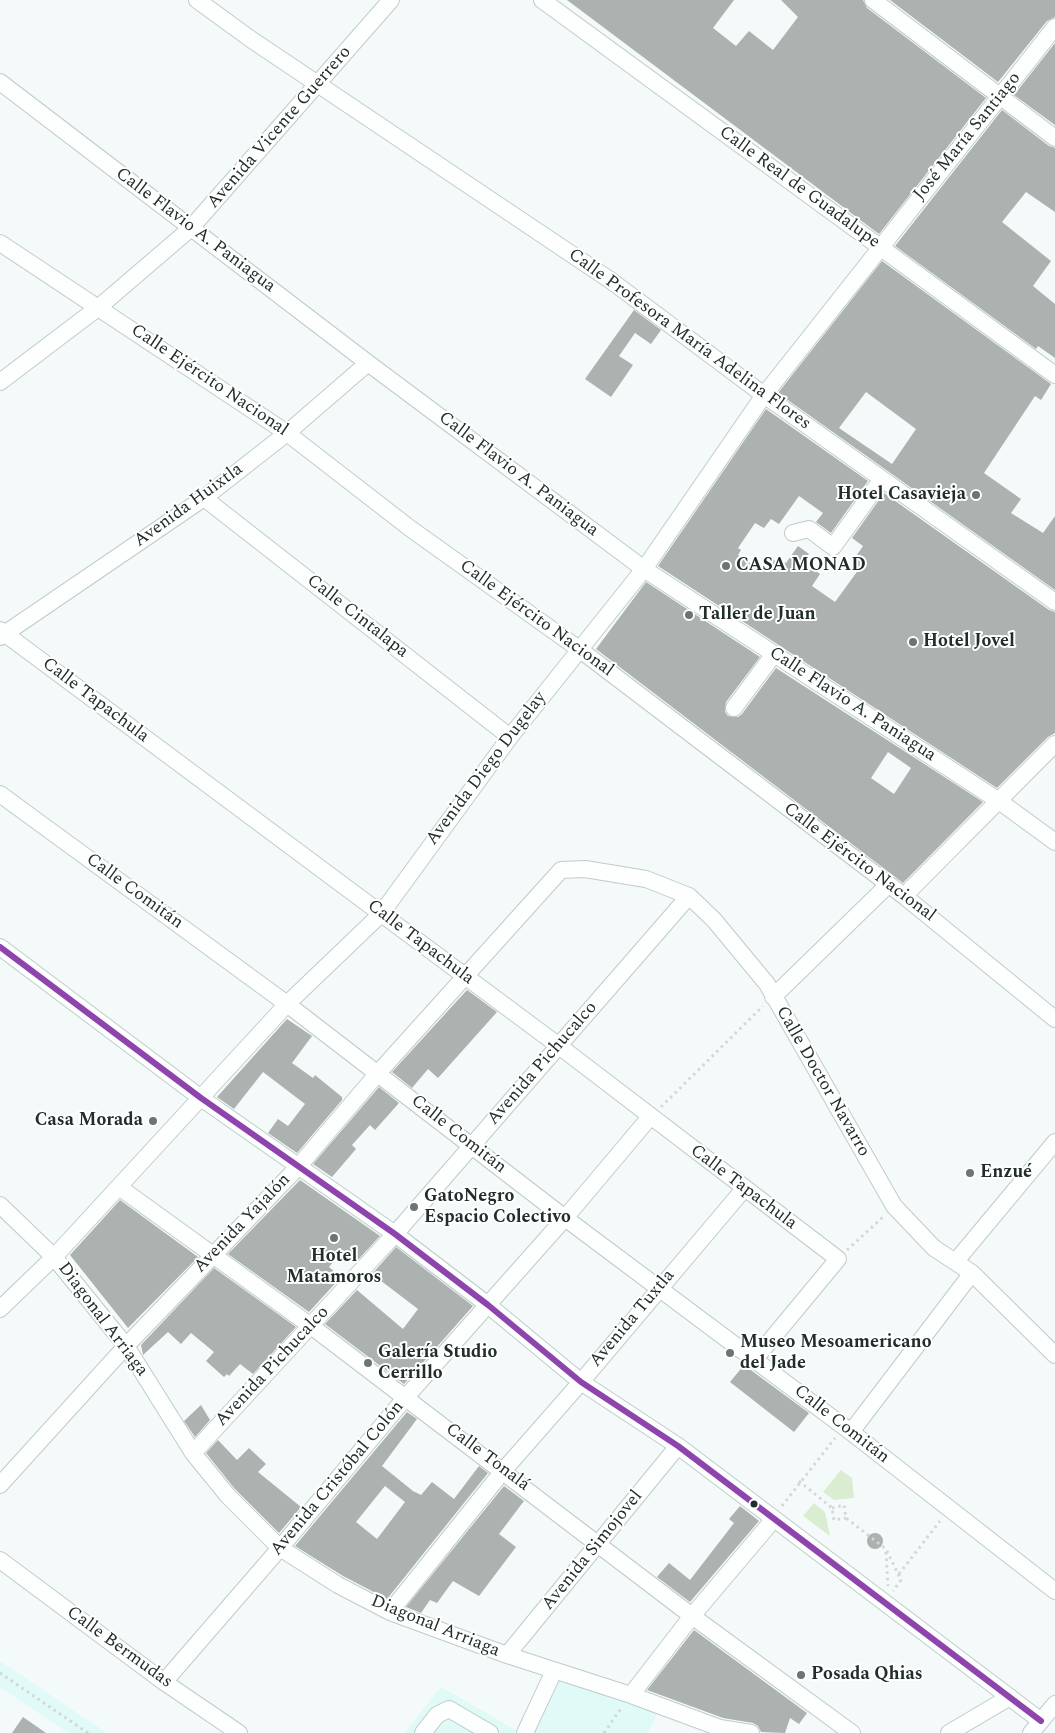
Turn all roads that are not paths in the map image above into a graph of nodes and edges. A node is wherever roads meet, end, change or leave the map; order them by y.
1 (197, 0) edge
2 (391, 0) edge
3 (542, 0) edge
4 (873, 0) edge
5 (1055, 27) edge
6 (0, 82) edge
7 (320, 83) junction
8 (1002, 96) junction
9 (1055, 138) edge
10 (190, 229) junction
11 (0, 243) edge
12 (879, 247) junction
13 (99, 307) junction
14 (368, 363) junction
15 (1055, 375) edge
16 (0, 382) edge
17 (764, 395) junction
18 (287, 433) junction
19 (882, 479) junction
20 (204, 498) junction
21 (793, 533) dead end
22 (644, 569) junction
23 (1055, 602) edge
24 (2, 634) edge
25 (578, 649) junction
26 (774, 654) junction
27 (734, 708) dead end
28 (510, 737) junction
29 (1055, 744) edge
30 (0, 794) edge
31 (998, 801) junction
32 (1055, 842) edge
33 (561, 870) joint
34 (888, 885) junction
35 (689, 896) junction
36 (904, 896) junction
37 (381, 914) junction
38 (3, 956) edge
39 (465, 976) junction
40 (773, 997) junction
41 (287, 1004) junction
42 (1055, 1019) edge
43 (559, 1046) junction
44 (378, 1073) junction
45 (200, 1098) junction
46 (650, 1117) junction
47 (1055, 1142) edge
48 (473, 1145) junction
49 (298, 1167) junction
50 (119, 1188) junction
51 (744, 1189) junction
52 (0, 1205) edge
53 (565, 1218) junction
54 (395, 1234) junction
55 (214, 1254) junction
56 (54, 1257) junction
57 (956, 1261) junction
58 (972, 1273) junction
59 (659, 1288) junction
60 (488, 1305) junction
61 (0, 1309) edge
62 (311, 1326) junction
63 (126, 1346) junction
64 (1055, 1355) edge
65 (755, 1359) junction
66 (581, 1382) junction
67 (406, 1397) junction
68 (847, 1429) junction
69 (678, 1446) junction
70 (193, 1453) junction
71 (503, 1471) junction
72 (0, 1485) edge
73 (774, 1519) junction
74 (599, 1543) junction
75 (280, 1548) junction
76 (0, 1560) edge
77 (1055, 1591) edge
78 (390, 1612) junction
79 (692, 1616) junction
80 (508, 1656) junction
81 (554, 1671) junction
82 (164, 1682) junction
83 (631, 1695) junction
84 (1010, 1697) junction
85 (1055, 1704) edge
86 (1036, 1727) edge
87 (239, 1733) edge
88 (423, 1733) edge
89 (490, 1733) edge
90 (525, 1733) edge
91 (751, 1733) edge
92 (852, 1733) edge
93 (949, 1733) edge

1 - 7 street, Calle Profesora María Adelina Flores
2 - 7 street, Avenida Vicente Guerrero
3 - 12 street, Calle Real de Guadalupe
4 - 8 street
5 - 8 street, José María Santiago
6 - 10 street, Calle Flavio A. Paniagua
7 - 10 street, Avenida Vicente Guerrero
7 - 17 street, Calle Profesora María Adelina Flores
8 - 9 street
8 - 12 street, José María Santiago
10 - 13 street, Avenida Vicente Guerrero
10 - 14 street, Calle Flavio A. Paniagua
11 - 13 street, Calle Ejército Nacional
12 - 15 street, Calle Real de Guadalupe
12 - 17 street, Avenida Diego Dugelay
13 - 16 street, Avenida Vicente Guerrero
13 - 18 street, Calle Ejército Nacional
14 - 18 street, Avenida Huixtla
14 - 22 street, Calle Flavio A. Paniagua
17 - 19 street, Calle Profesora María Adelina Flores
17 - 22 street, Avenida Diego Dugelay
18 - 20 street, Avenida Huixtla
18 - 25 street, Calle Ejército Nacional
19 - 21 street
19 - 23 street, Calle Profesora María Adelina Flores
20 - 24 street, Avenida Huixtla
20 - 28 street, Calle Cintalapa
22 - 25 street, Avenida Diego Dugelay
22 - 26 street, Calle Flavio A. Paniagua
24 - 37 street, Calle Tapachula
25 - 28 street, Avenida Diego Dugelay
25 - 34 street, Calle Ejército Nacional
26 - 27 street
26 - 31 street, Calle Flavio A. Paniagua
28 - 37 street, Avenida Diego Dugelay
29 - 31 street
30 - 41 street, Calle Comitán
31 - 32 street, Calle Flavio A. Paniagua
31 - 36 street
33 - 35 street, Calle Doctor Navarro
33 - 39 street, Avenida Yajalón
34 - 36 street, Calle Ejército Nacional
34 - 40 street
35 - 40 street, Calle Doctor Navarro
35 - 43 street, Avenida Pichucalco
36 - 42 street, Calle Ejército Nacional
37 - 39 street, Calle Tapachula
37 - 41 street, Avenida Diego Dugelay
38 - 45 street
39 - 43 street, Calle Tapachula
39 - 44 street, Avenida Yajalón
40 - 57 street, Calle Doctor Navarro
41 - 44 street, Calle Comitán
41 - 45 street, Avenida Diego Dugelay
43 - 46 street, Calle Tapachula
43 - 48 street, Avenida Pichucalco
44 - 48 street, Calle Comitán
44 - 49 street, Avenida Yajalón
45 - 49 street
45 - 50 street, Avenida Diego Dugelay
46 - 51 street, Calle Tapachula
46 - 53 street, Avenida Cristóbal Colón
47 - 57 street
48 - 53 street, Calle Comitán
48 - 54 street, Avenida Pichucalco
49 - 54 street
49 - 55 street, Avenida Yajalón
50 - 55 street, Calle Tonalá
50 - 56 street, Avenida Diego Dugelay
51 - 59 street, Avenida Tuxtla
51 - 65 street, Calle Tapachula
52 - 56 street, Diagonal Arriaga
53 - 59 street, Calle Comitán
53 - 60 street, Avenida Cristóbal Colón
54 - 60 street
54 - 62 street, Avenida Pichucalco
55 - 62 street, Calle Tonalá
55 - 63 street, Avenida Yajalón
56 - 61 street, Avenida Diego Dugelay
56 - 63 street, Diagonal Arriaga
57 - 58 street, Calle Doctor Navarro
58 - 64 street, Calle Doctor Navarro
58 - 68 street
59 - 65 street, Calle Comitán
59 - 66 street, Avenida Tuxtla
60 - 66 street
60 - 67 street, Avenida Cristóbal Colón
62 - 67 street, Calle Tonalá
62 - 70 street, Avenida Pichucalco
63 - 70 street, Diagonal Arriaga
63 - 72 street, Avenida Yajalón
65 - 68 street, Calle Comitán
66 - 69 street
66 - 71 street, Avenida Tuxtla
67 - 71 street, Calle Tonalá
67 - 75 street, Avenida Cristóbal Colón
68 - 77 street, Calle Comitán
69 - 73 street
69 - 74 street, Avenida Simojovel
70 - 75 street, Diagonal Arriaga
71 - 74 street, Calle Tonalá
71 - 78 street, Avenida Tuxtla
73 - 79 street
73 - 84 street
74 - 79 street, Calle Tonalá
74 - 80 street, Avenida Simojovel
75 - 78 street, Diagonal Arriaga
75 - 82 street, Avenida Cristóbal Colón
76 - 82 street, Calle Bermudas
78 - 80 street, Diagonal Arriaga
79 - 83 street
79 - 92 street, Calle Tonalá
80 - 81 street, Diagonal Arriaga
81 - 83 street, Diagonal Arriaga
81 - 90 street
82 - 87 street, Calle Bermudas
83 - 91 street, Diagonal Arriaga
84 - 86 street
84 - 93 street
85 - 86 street
88 - 89 street

